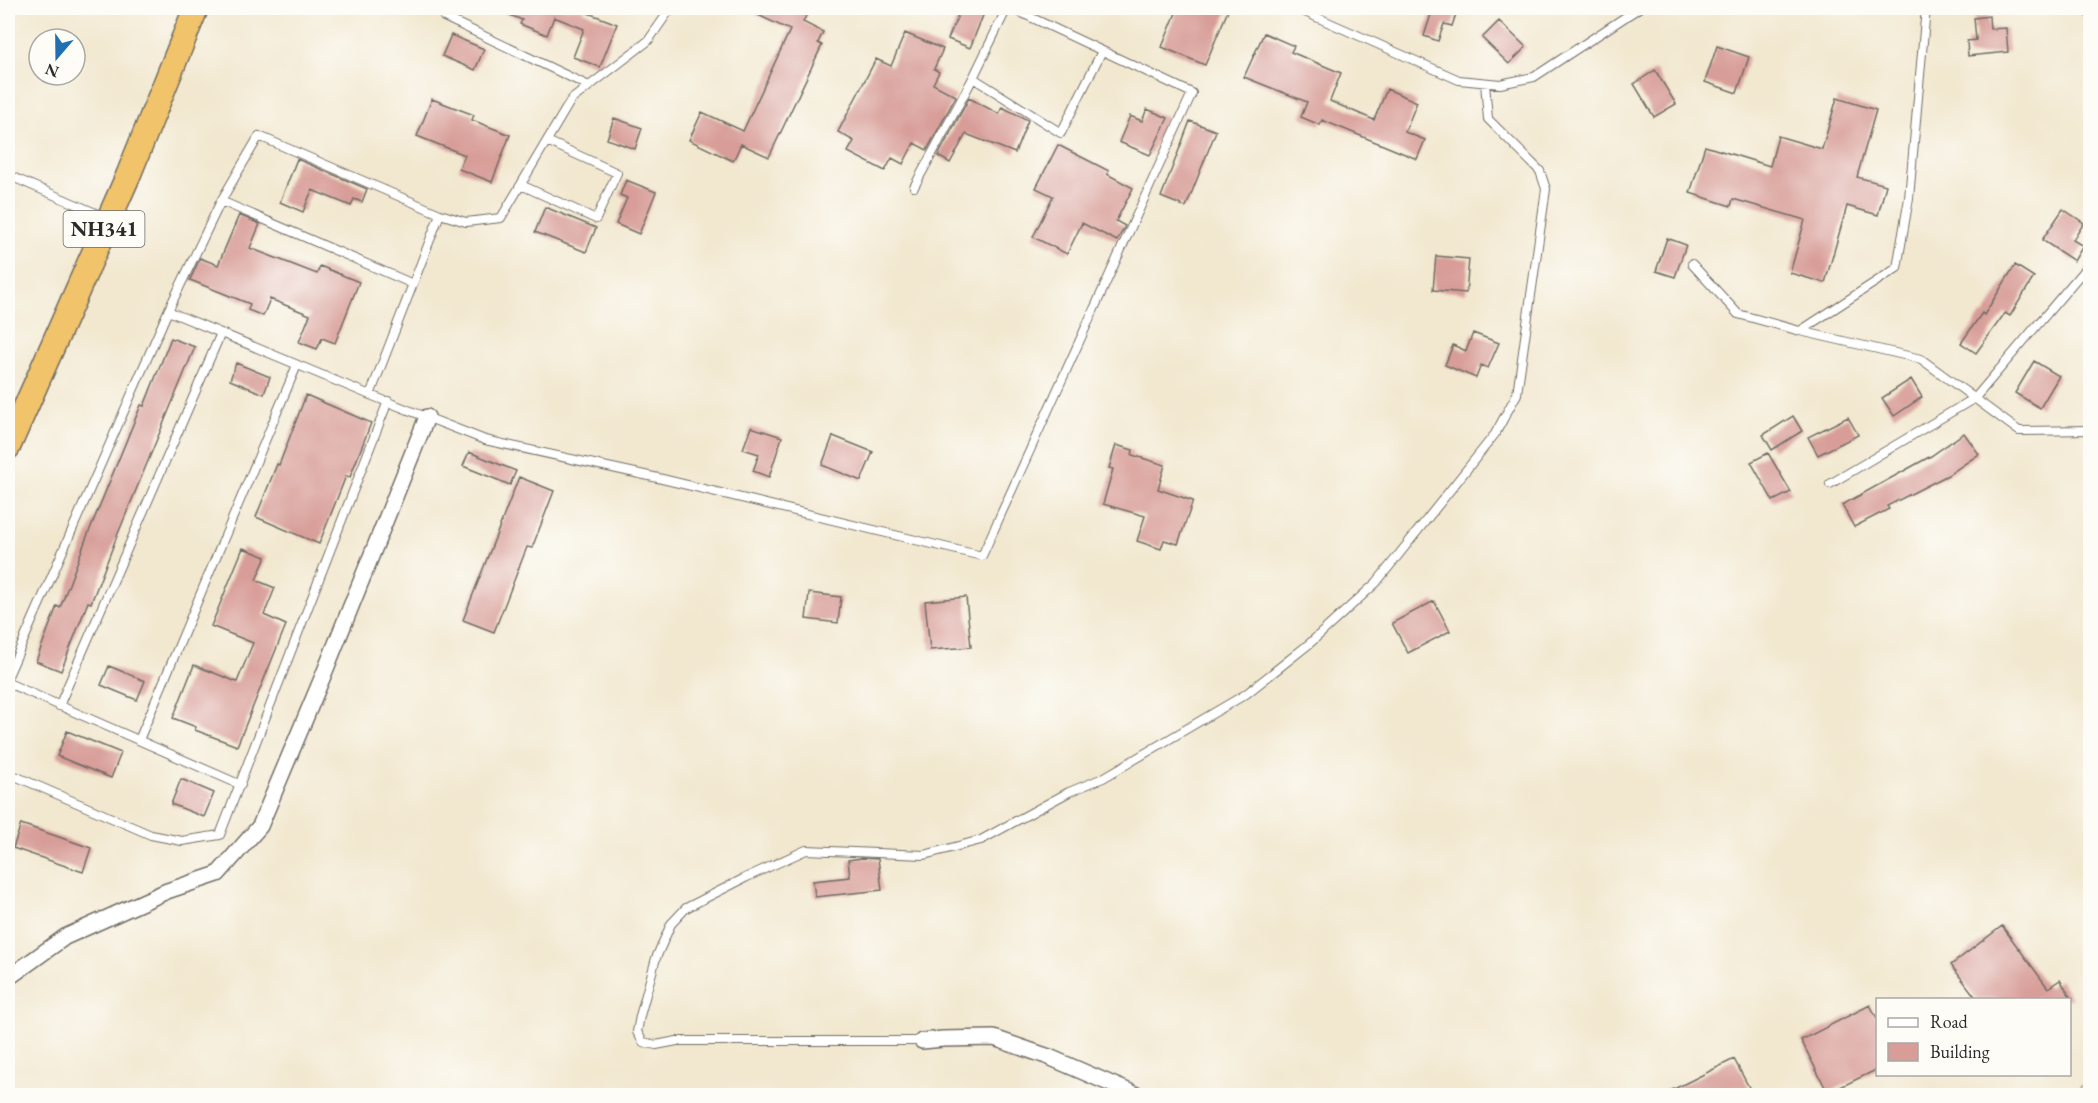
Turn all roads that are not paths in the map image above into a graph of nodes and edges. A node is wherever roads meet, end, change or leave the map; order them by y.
1 (196, 8) edge
2 (671, 8) edge
3 (1009, 8) edge
4 (1296, 8) edge
5 (1639, 8) edge
6 (1926, 8) edge
7 (2088, 8) edge
8 (2091, 15) edge
9 (444, 17) dead end
10 (1102, 51) junction
11 (973, 78) junction
12 (1485, 83) junction
13 (589, 86) junction
14 (547, 141) junction
15 (8, 175) edge
16 (521, 185) junction
17 (914, 188) dead end
18 (221, 201) junction
19 (440, 214) junction
20 (109, 218) junction
21 (2091, 263) edge
22 (1692, 264) dead end
23 (412, 284) junction
24 (168, 311) junction
25 (1800, 331) junction
26 (222, 333) junction
27 (297, 365) junction
28 (370, 395) junction
29 (1975, 399) junction
30 (388, 401) junction
31 (427, 417) junction
32 (2091, 430) edge
33 (8, 447) edge
34 (1830, 484) dead end
35 (8, 676) edge
36 (8, 683) edge
37 (59, 706) junction
38 (139, 740) junction
39 (8, 773) edge
40 (241, 785) junction
41 (8, 978) edge
42 (922, 1041) joint
43 (2091, 1085) edge
44 (1139, 1095) edge
45 (2080, 1095) edge

1 - 20 highway, NH341
2 - 13 lane
3 - 10 lane
3 - 11 lane
4 - 12 lane
5 - 12 lane
6 - 25 lane
7 - 8 lane
9 - 13 lane
10 - 11 lane
10 - 31 lane
11 - 17 lane
12 - 42 lane
13 - 14 lane
14 - 16 lane
14 - 16 lane
15 - 20 lane
16 - 19 lane
18 - 19 lane
18 - 23 lane
18 - 24 lane
19 - 23 lane
20 - 33 highway, NH341
21 - 29 lane
22 - 25 lane
23 - 28 lane
24 - 26 lane
24 - 35 lane
25 - 29 lane
26 - 27 lane
26 - 37 lane
27 - 28 lane
27 - 38 lane
28 - 30 lane
29 - 32 lane
29 - 34 lane
30 - 31 lane
30 - 40 lane
31 - 41 street
36 - 37 lane
37 - 38 lane
38 - 40 lane
39 - 40 lane
42 - 44 street
43 - 45 lane

